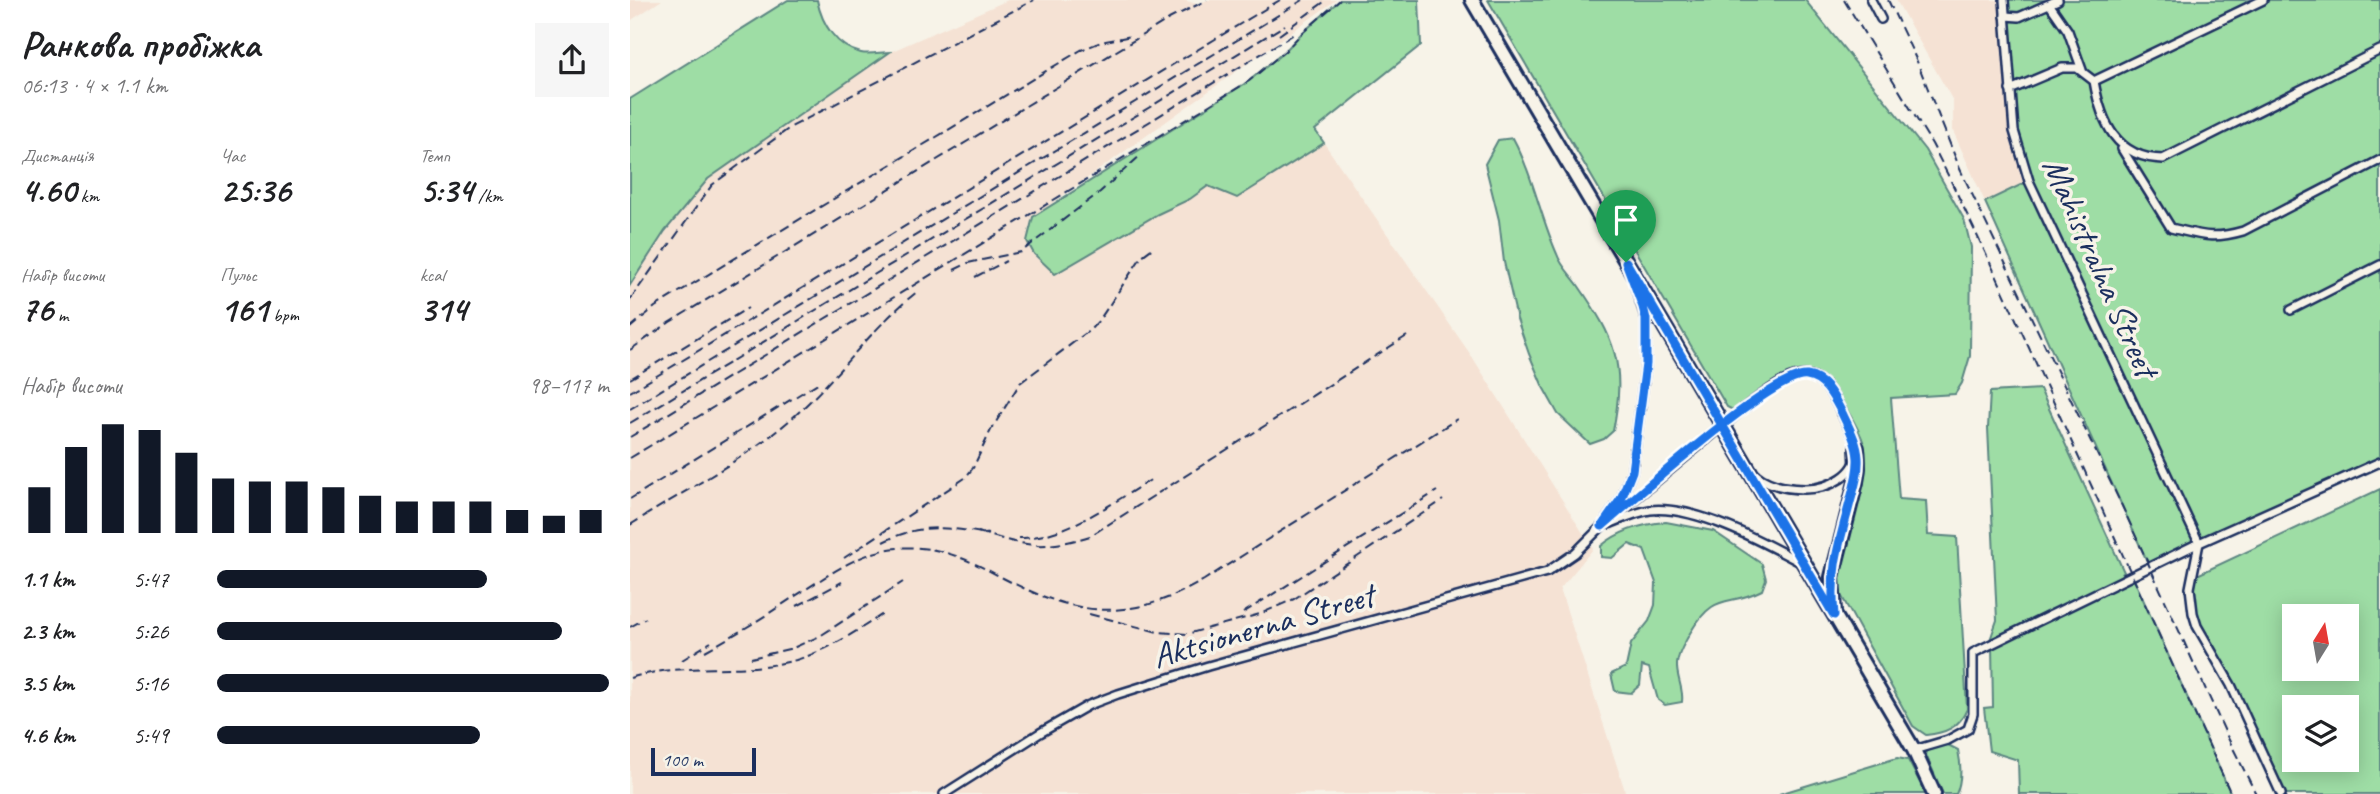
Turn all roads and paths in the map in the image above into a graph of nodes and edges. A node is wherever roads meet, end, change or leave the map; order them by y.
1 (1472, 0) edge
2 (1871, 0) edge
3 (2004, 0) edge
4 (2058, 0) edge
5 (2263, 0) edge
6 (2050, 5) junction
7 (2005, 16) junction
8 (1881, 19) dead end
9 (2380, 50) edge
10 (2085, 74) junction
11 (2094, 81) junction
12 (2011, 90) junction
13 (2116, 140) junction
14 (2380, 160) edge
15 (1626, 262) junction
16 (2380, 265) edge
17 (2291, 310) dead end
18 (1857, 448) junction
19 (2380, 461) edge
20 (1746, 466) junction
21 (1602, 526) junction
22 (2199, 543) junction
23 (1803, 563) junction
24 (1834, 615) junction
25 (1914, 750) junction
26 (944, 794) edge
27 (1934, 794) edge
28 (2281, 794) edge

1 - 15 main road
2 - 8 street
3 - 7 street, Mahistralna Street
4 - 6 street
5 - 11 street
6 - 7 street
6 - 10 street
7 - 12 street, Mahistralna Street
9 - 13 street
10 - 11 street
10 - 12 street
11 - 13 street
12 - 22 street, Mahistralna Street
13 - 14 street
15 - 20 main road
15 - 21 street
16 - 17 street
18 - 20 street
18 - 21 street, bridge
18 - 24 main road
19 - 22 street
20 - 23 main road
21 - 23 street
21 - 26 street, Aktsionerna Street
22 - 25 street
22 - 28 street
23 - 24 main road
24 - 25 main road
25 - 27 main road

